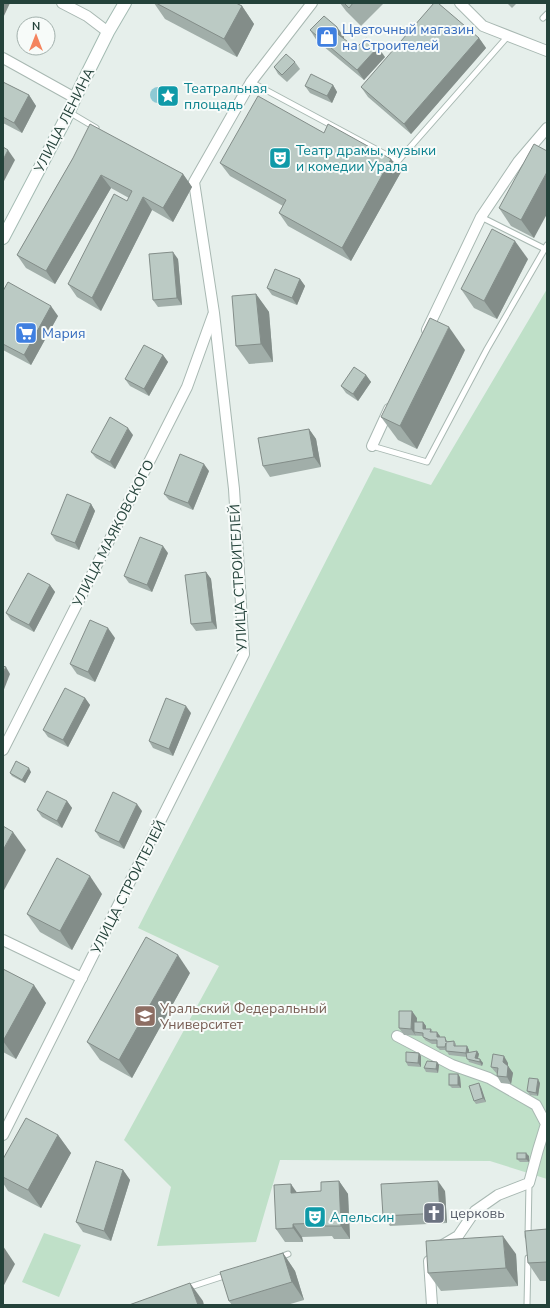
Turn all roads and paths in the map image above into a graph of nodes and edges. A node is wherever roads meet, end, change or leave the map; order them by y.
1 (62, 3) edge
2 (125, 3) edge
3 (312, 3) edge
4 (460, 3) edge
5 (108, 32) junction
6 (508, 36) junction
7 (547, 51) edge
8 (3, 58) edge
9 (251, 82) junction
10 (74, 98) junction
11 (69, 112) junction
12 (547, 128) edge
13 (102, 131) edge
14 (481, 217) junction
15 (3, 238) edge
16 (546, 247) edge
17 (214, 313) junction
18 (423, 339) edge
19 (392, 403) edge
20 (372, 446) joint
21 (3, 750) edge
22 (3, 940) edge
23 (82, 978) junction
24 (397, 1036) dead end
25 (3, 1135) edge
26 (529, 1183) junction
27 (528, 1243) edge
28 (528, 1250) edge
29 (288, 1254) dead end
30 (273, 1259) edge
31 (230, 1274) edge
32 (179, 1291) edge
33 (432, 1305) edge
34 (526, 1305) edge

1 - 5 street
2 - 5 main road, УЛИЦА ЛЕНИНА
3 - 9 street, УЛИЦА СТРОИТЕЛЕЙ
4 - 6 street
5 - 10 main road, УЛИЦА ЛЕНИНА
6 - 7 street
6 - 9 lane
8 - 10 street
9 - 17 street, УЛИЦА СТРОИТЕЛЕЙ
10 - 11 main road, УЛИЦА ЛЕНИНА
11 - 13 lane
11 - 15 main road, УЛИЦА ЛЕНИНА
12 - 14 street
14 - 16 lane
14 - 18 street
16 - 20 lane
17 - 21 street, УЛИЦА МАЯКОВСКОГО
17 - 23 street, УЛИЦА СТРОИТЕЛЕЙ
19 - 20 street
22 - 23 street
23 - 25 street, УЛИЦА СТРОИТЕЛЕЙ
24 - 26 street
26 - 27 lane
26 - 33 street
28 - 34 lane
29 - 30 lane
31 - 32 lane

